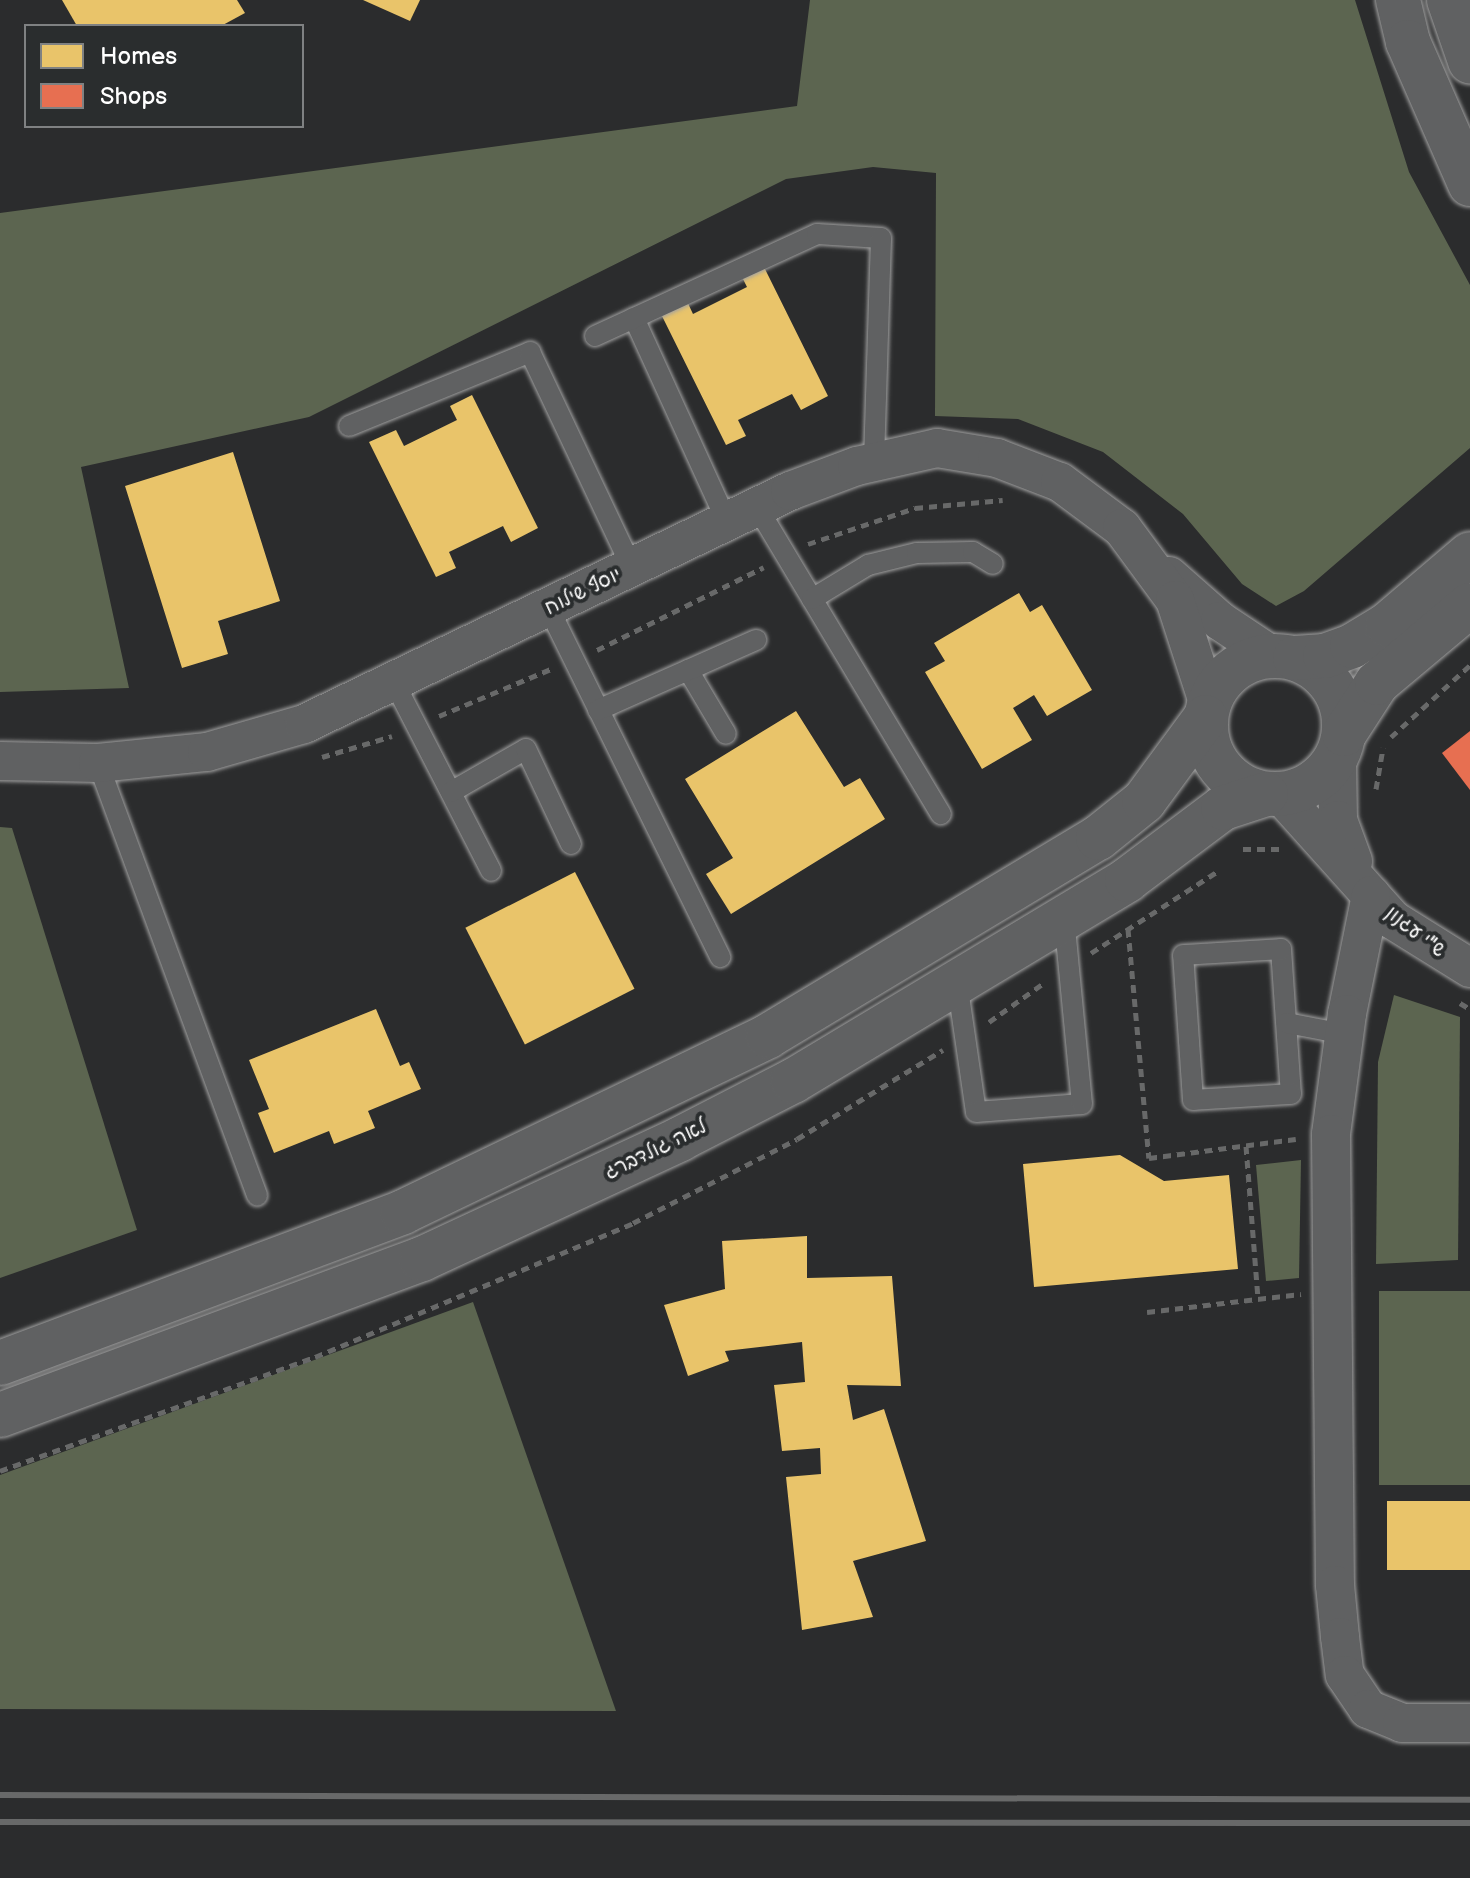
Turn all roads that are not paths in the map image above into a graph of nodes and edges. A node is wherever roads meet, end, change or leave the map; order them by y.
1 (1398, 0) edge
2 (1449, 0) edge
3 (1470, 61) edge
4 (1470, 184) edge
5 (634, 318) junction
6 (595, 336) dead end
7 (349, 426) dead end
8 (874, 463) junction
9 (742, 515) junction
10 (1140, 549) junction
11 (1468, 555) edge
12 (993, 564) dead end
13 (632, 568) junction
14 (812, 599) junction
15 (1470, 605) edge
16 (549, 609) junction
17 (756, 640) dead end
18 (1283, 657) junction
19 (688, 670) junction
20 (395, 684) junction
21 (598, 710) junction
22 (1208, 711) junction
23 (726, 734) dead end
24 (1341, 746) junction
25 (0, 761) edge
26 (98, 763) junction
27 (451, 792) junction
28 (1273, 794) junction
29 (941, 814) dead end
30 (571, 844) dead end
31 (491, 871) dead end
32 (1369, 892) junction
33 (1064, 918) junction
34 (720, 957) dead end
35 (1470, 968) edge
36 (957, 982) junction
37 (1287, 1023) junction
38 (1344, 1034) junction
39 (257, 1196) dead end
40 (0, 1363) edge
41 (0, 1415) edge
42 (1470, 1723) edge

1 - 4 street
2 - 3 street
5 - 6 lane
5 - 8 lane
5 - 9 lane
7 - 13 lane
8 - 9 street, יוסף שילוח
8 - 10 street, יוסף שילוח
9 - 13 street, יוסף שילוח
9 - 14 lane
10 - 18 street
10 - 22 street
11 - 18 street
12 - 14 lane
13 - 16 street, יוסף שילוח
14 - 29 lane
15 - 24 street
16 - 20 street, יוסף שילוח
16 - 21 lane
17 - 19 lane
18 - 22 street
18 - 24 street
19 - 21 lane
19 - 23 lane
20 - 26 street, יוסף שילוח
20 - 27 lane
21 - 34 lane
22 - 28 street
22 - 40 street
24 - 28 street
24 - 32 street, ש"י עגנון
25 - 26 street, יוסף שילוח
26 - 39 lane
27 - 30 lane
27 - 31 lane
28 - 32 street, ש"י עגנון
28 - 33 street, לאה גולדברג
32 - 35 street, ש"י עגנון
32 - 38 street
33 - 36 street, לאה גולדברג
33 - 36 lane
36 - 41 street, לאה גולדברג
37 - 37 lane
37 - 38 lane
38 - 42 street

